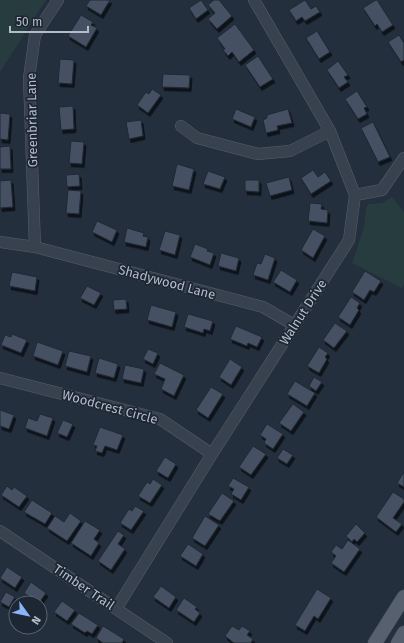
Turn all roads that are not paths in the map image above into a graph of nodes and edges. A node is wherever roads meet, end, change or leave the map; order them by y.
1 (58, 0) edge
2 (254, 0) edge
3 (182, 126) dead end
4 (330, 131) junction
5 (404, 158) edge
6 (355, 195) junction
7 (0, 242) edge
8 (35, 247) junction
9 (294, 325) junction
10 (0, 378) edge
11 (212, 454) junction
12 (0, 531) edge
13 (404, 597) edge
14 (116, 609) junction
15 (404, 633) edge
16 (167, 643) edge
17 (375, 643) edge
18 (398, 643) edge

1 - 8 street, Greenbriar Lane
2 - 4 street, Walnut Drive
3 - 4 street
4 - 6 street, Walnut Drive
5 - 6 street
6 - 9 street, Walnut Drive
7 - 8 street
8 - 9 street, Shadywood Lane
9 - 11 street, Walnut Drive
10 - 11 street, Woodcrest Circle
11 - 14 street, Walnut Drive
12 - 14 street, Timber Trail
13 - 17 main road
14 - 16 street, Timber Trail
15 - 18 main road

